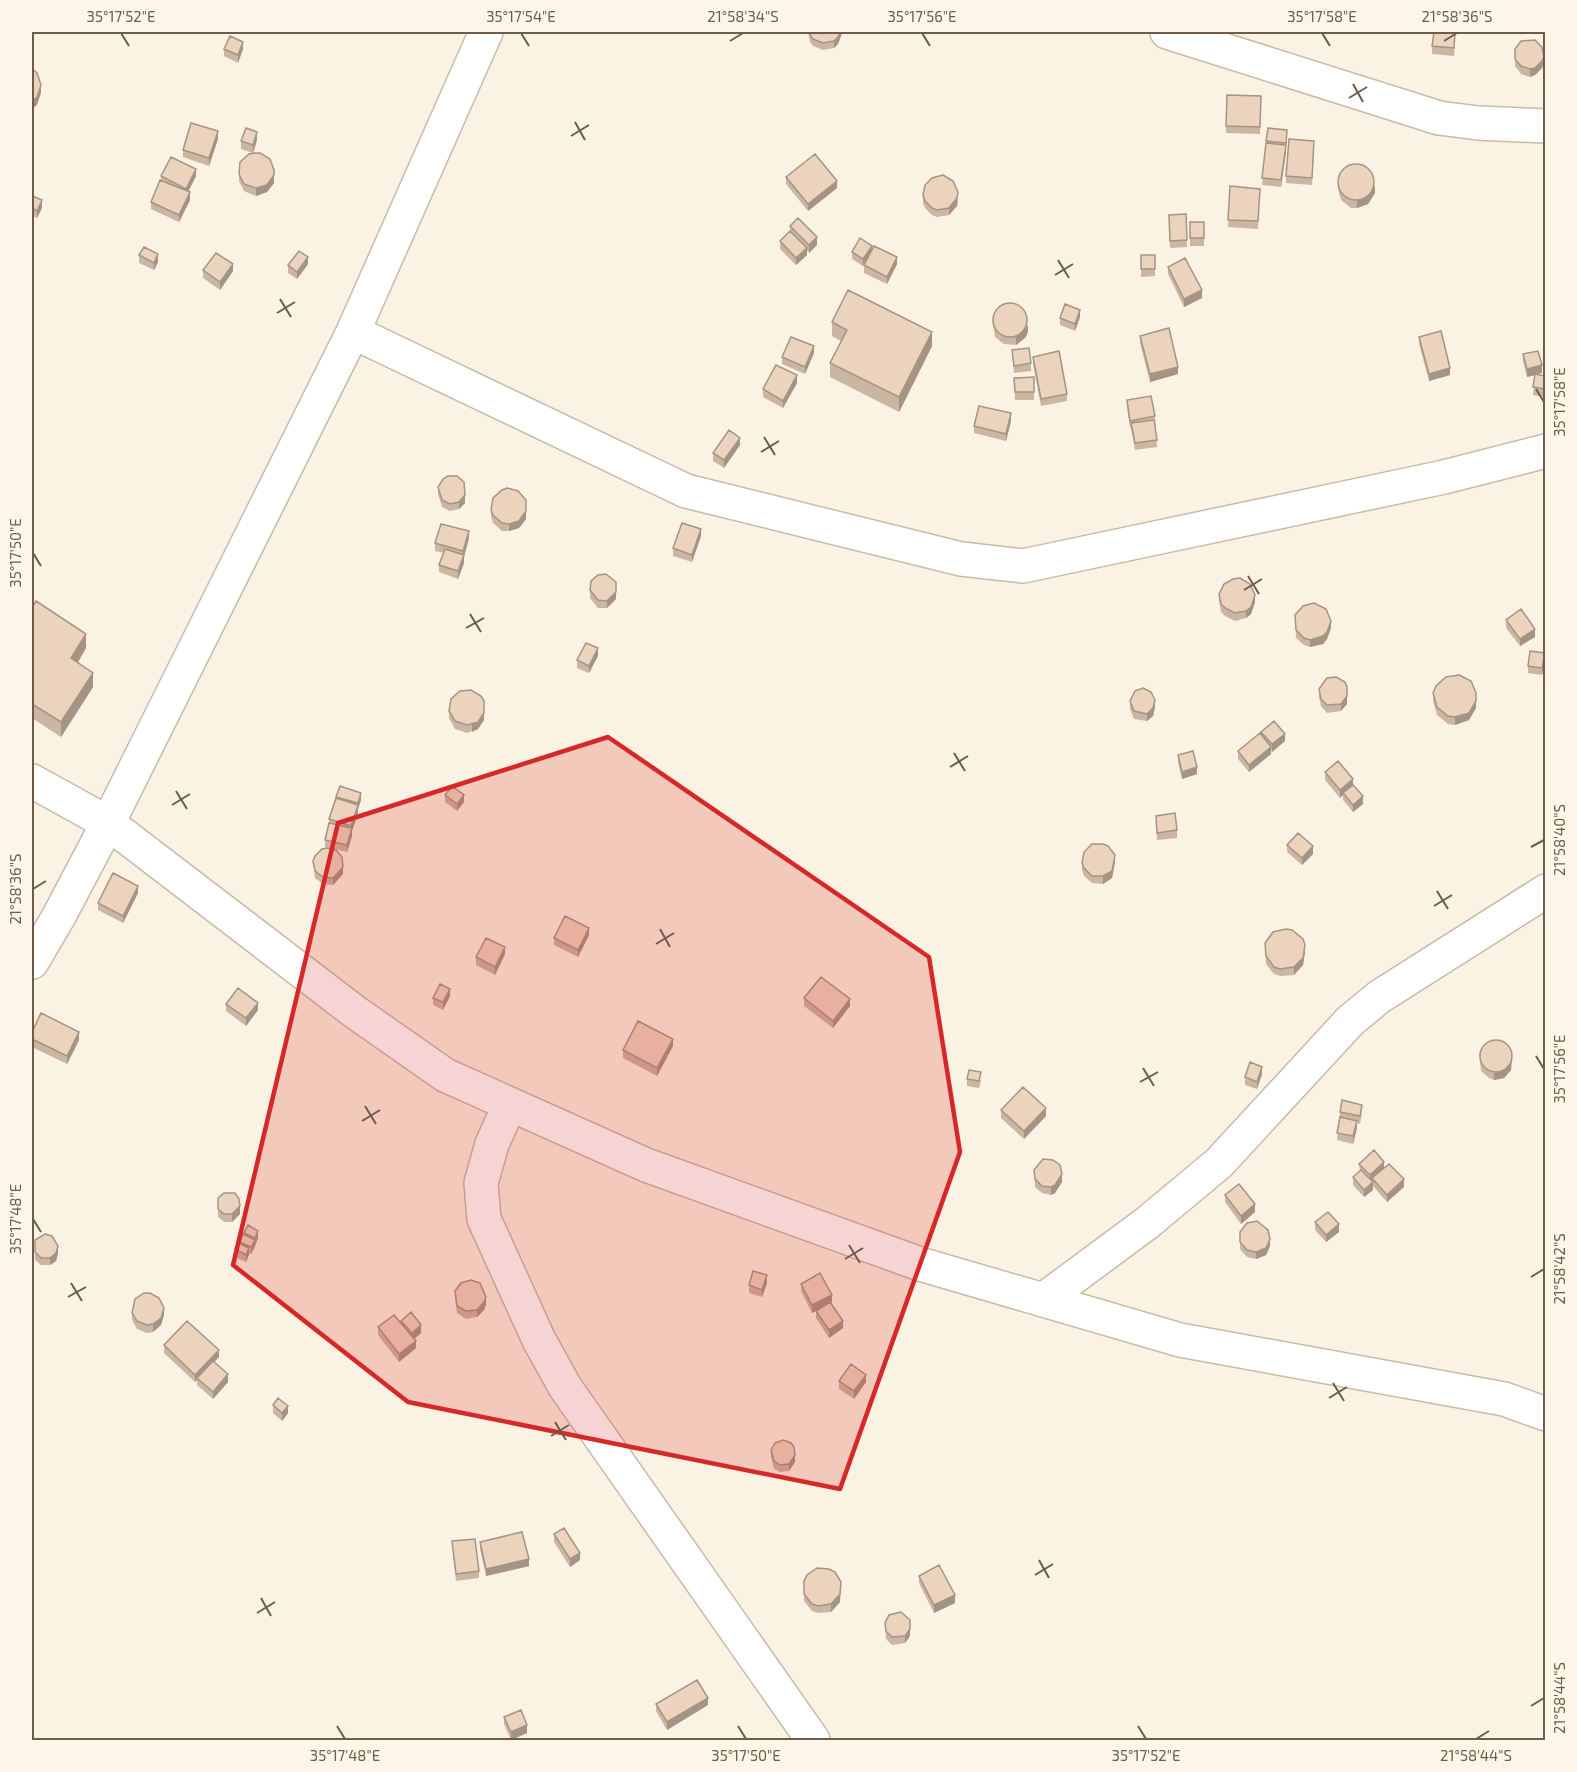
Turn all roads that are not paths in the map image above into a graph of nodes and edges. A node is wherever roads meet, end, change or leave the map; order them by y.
1 (486, 32) edge
2 (1167, 32) edge
3 (1545, 126) edge
4 (353, 332) junction
5 (1545, 451) edge
6 (32, 781) edge
7 (108, 823) junction
8 (1545, 891) edge
9 (32, 962) edge
10 (510, 1104) junction
11 (1043, 1300) junction
12 (1545, 1414) edge
13 (813, 1740) edge

1 - 4 street
2 - 3 street
4 - 5 street
4 - 7 street
6 - 7 street
7 - 9 street
7 - 10 street
8 - 11 street
10 - 11 street
10 - 13 street
11 - 12 street

